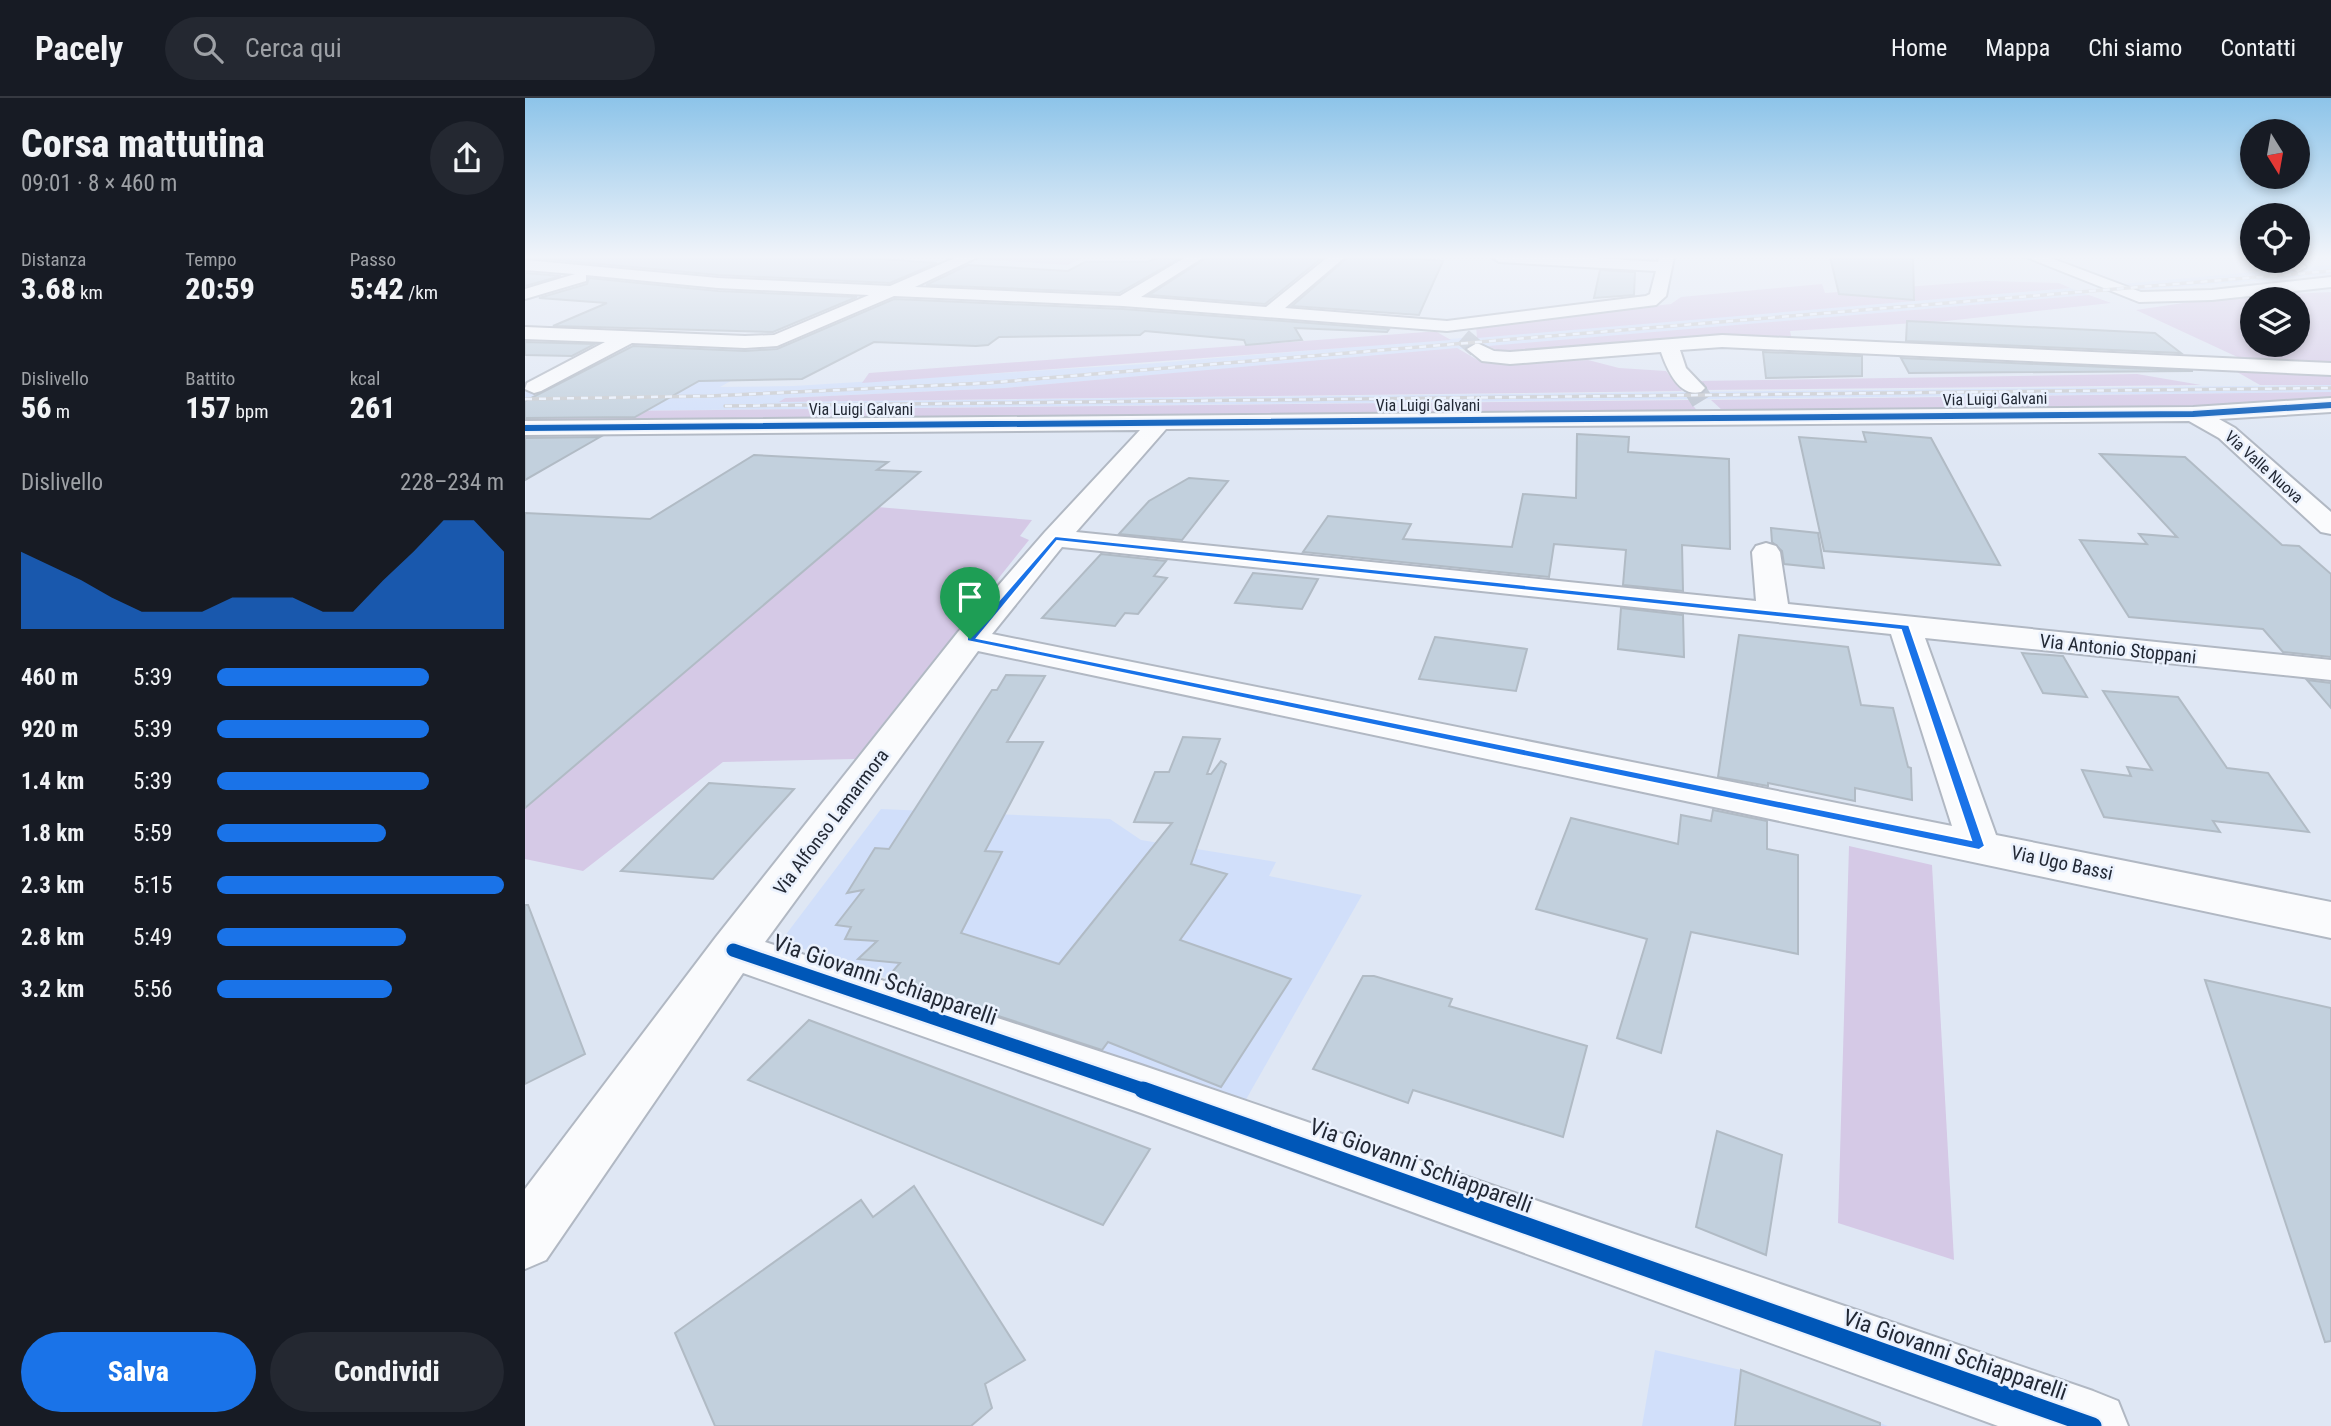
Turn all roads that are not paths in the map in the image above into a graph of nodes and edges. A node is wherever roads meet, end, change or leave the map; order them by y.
1 (824, 319) edge
2 (1351, 319) edge
3 (1504, 319) edge
4 (1447, 326) junction
5 (525, 333) edge
6 (626, 338) junction
7 (1668, 345) junction
8 (2331, 369) edge
9 (534, 387) dead end
10 (1704, 403) junction
11 (2331, 405) edge
12 (2193, 414) junction
13 (1159, 423) junction
14 (525, 428) edge
15 (2331, 526) edge
16 (1055, 538) junction
17 (1766, 552) dead end
18 (1773, 613) junction
19 (1905, 627) junction
20 (970, 639) junction
21 (2331, 670) edge
22 (1979, 846) junction
23 (2331, 920) edge
24 (733, 950) junction
25 (525, 1239) edge
26 (2093, 1426) edge

1 - 6 street
2 - 4 street
3 - 4 street
4 - 7 street
5 - 6 street
6 - 9 street
7 - 8 street
7 - 10 street
10 - 12 street, Via Luigi Galvani
10 - 13 street, Via Luigi Galvani
11 - 12 street, Via Luigi Galvani
12 - 15 street, Via Valle Nuova
13 - 14 street, Via Luigi Galvani
13 - 16 street, Via Alfonso Lamarmora
16 - 18 street, Via Antonio Stoppani
16 - 20 street, Via Alfonso Lamarmora
17 - 18 street
18 - 19 street, Via Antonio Stoppani
19 - 21 street, Via Antonio Stoppani
19 - 22 street
20 - 22 street, Via Ugo Bassi
20 - 24 street, Via Alfonso Lamarmora
22 - 23 street, Via Ugo Bassi
24 - 25 street, Via Alfonso Lamarmora
24 - 26 street, Via Giovanni Schiapparelli

